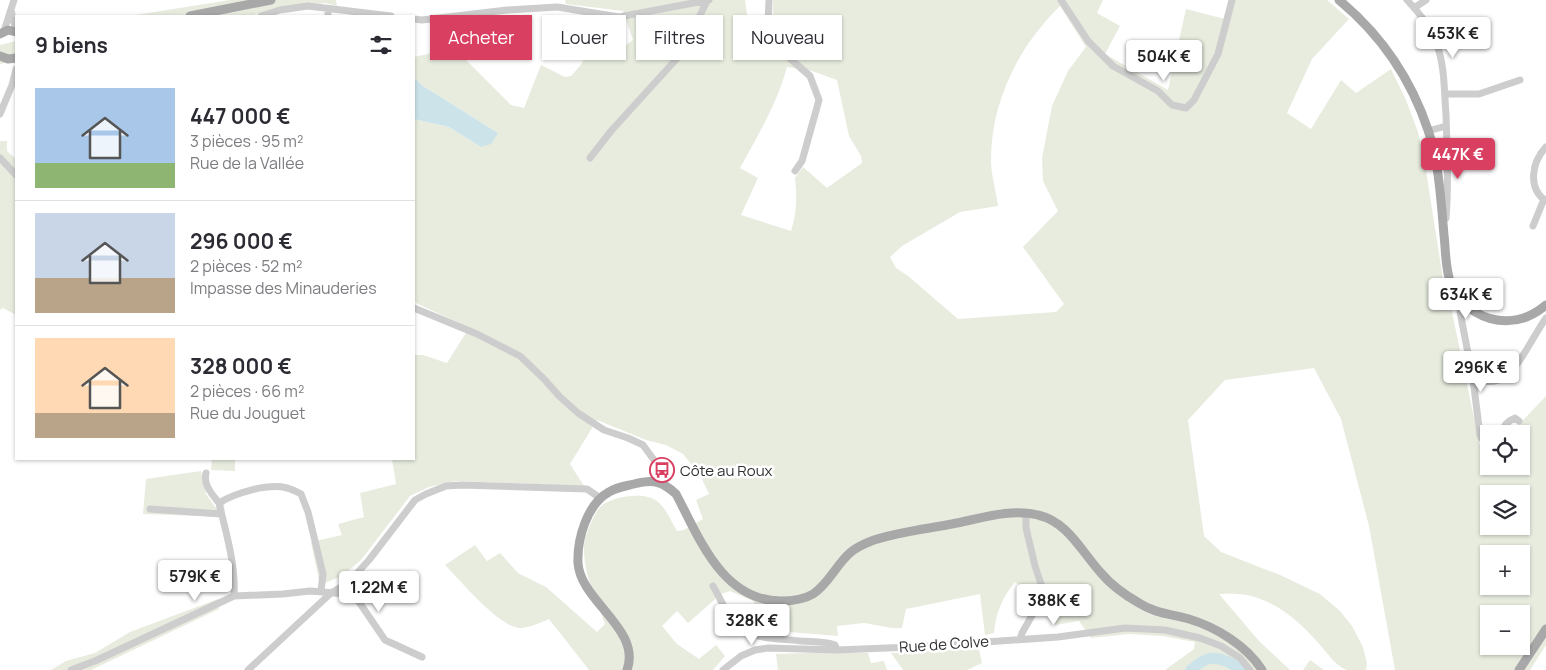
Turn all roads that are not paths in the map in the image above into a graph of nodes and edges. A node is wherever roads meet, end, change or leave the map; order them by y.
1 (14, 0) edge
2 (271, 0) edge
3 (708, 0) edge
4 (769, 0) edge
5 (1061, 0) edge
6 (1232, 0) edge
7 (1338, 0) edge
8 (1407, 0) edge
9 (1426, 0) edge
10 (557, 4) edge
11 (1414, 8) junction
12 (11, 9) junction
13 (328, 12) edge
14 (195, 15) edge
15 (264, 15) edge
16 (363, 15) edge
17 (415, 19) edge
18 (1487, 22) dead end
19 (1428, 25) junction
20 (15, 27) edge
21 (15, 31) edge
22 (2, 32) edge
23 (5, 57) edge
24 (15, 70) edge
25 (15, 74) edge
26 (1520, 80) dead end
27 (1445, 94) junction
28 (0, 114) edge
29 (1446, 126) junction
30 (1428, 131) junction
31 (1546, 147) edge
32 (0, 158) edge
33 (590, 158) dead end
34 (795, 171) dead end
35 (15, 174) edge
36 (1545, 200) edge
37 (1533, 226) dead end
38 (1444, 233) junction
39 (1463, 304) junction
40 (1546, 305) edge
41 (415, 308) edge
42 (1546, 318) edge
43 (1474, 379) junction
44 (1519, 420) dead end
45 (1505, 425) edge
46 (1480, 435) edge
47 (206, 474) dead end
48 (659, 482) junction
49 (600, 498) junction
50 (219, 503) junction
51 (150, 509) dead end
52 (221, 514) junction
53 (1026, 514) junction
54 (713, 586) dead end
55 (321, 591) junction
56 (331, 592) junction
57 (234, 596) junction
58 (1546, 630) edge
59 (1020, 639) junction
60 (837, 650) junction
61 (422, 656) dead end
62 (71, 670) edge
63 (248, 670) edge
64 (628, 670) edge
65 (723, 670) edge
66 (1250, 670) edge
67 (1262, 670) edge
68 (1520, 670) edge

1 - 12 street
2 - 14 main road
3 - 10 street
3 - 33 street
4 - 34 street
5 - 6 street
7 - 30 main road
8 - 11 street
9 - 11 street
10 - 17 street
11 - 19 street
12 - 20 street
12 - 22 street
13 - 15 street
13 - 16 street
18 - 19 street
19 - 27 street
21 - 22 main road
23 - 24 street
25 - 28 street
26 - 27 street
27 - 29 street
29 - 30 street
29 - 38 street
30 - 38 main road
31 - 36 street
32 - 35 street
36 - 37 street
38 - 39 main road
39 - 40 main road
39 - 43 street
41 - 48 street
42 - 43 street
43 - 46 street
44 - 45 street
47 - 50 street
48 - 49 main road
48 - 53 main road
49 - 56 street
49 - 64 main road
50 - 52 street
50 - 55 street
51 - 52 street
52 - 57 street
53 - 59 street
53 - 67 main road
54 - 60 street
55 - 56 street
55 - 57 street
56 - 61 street
56 - 63 street
57 - 62 street
58 - 68 main road
59 - 60 street, Rue de Colve
59 - 66 street, Rue de Colve
60 - 65 street, Rue de Colve

